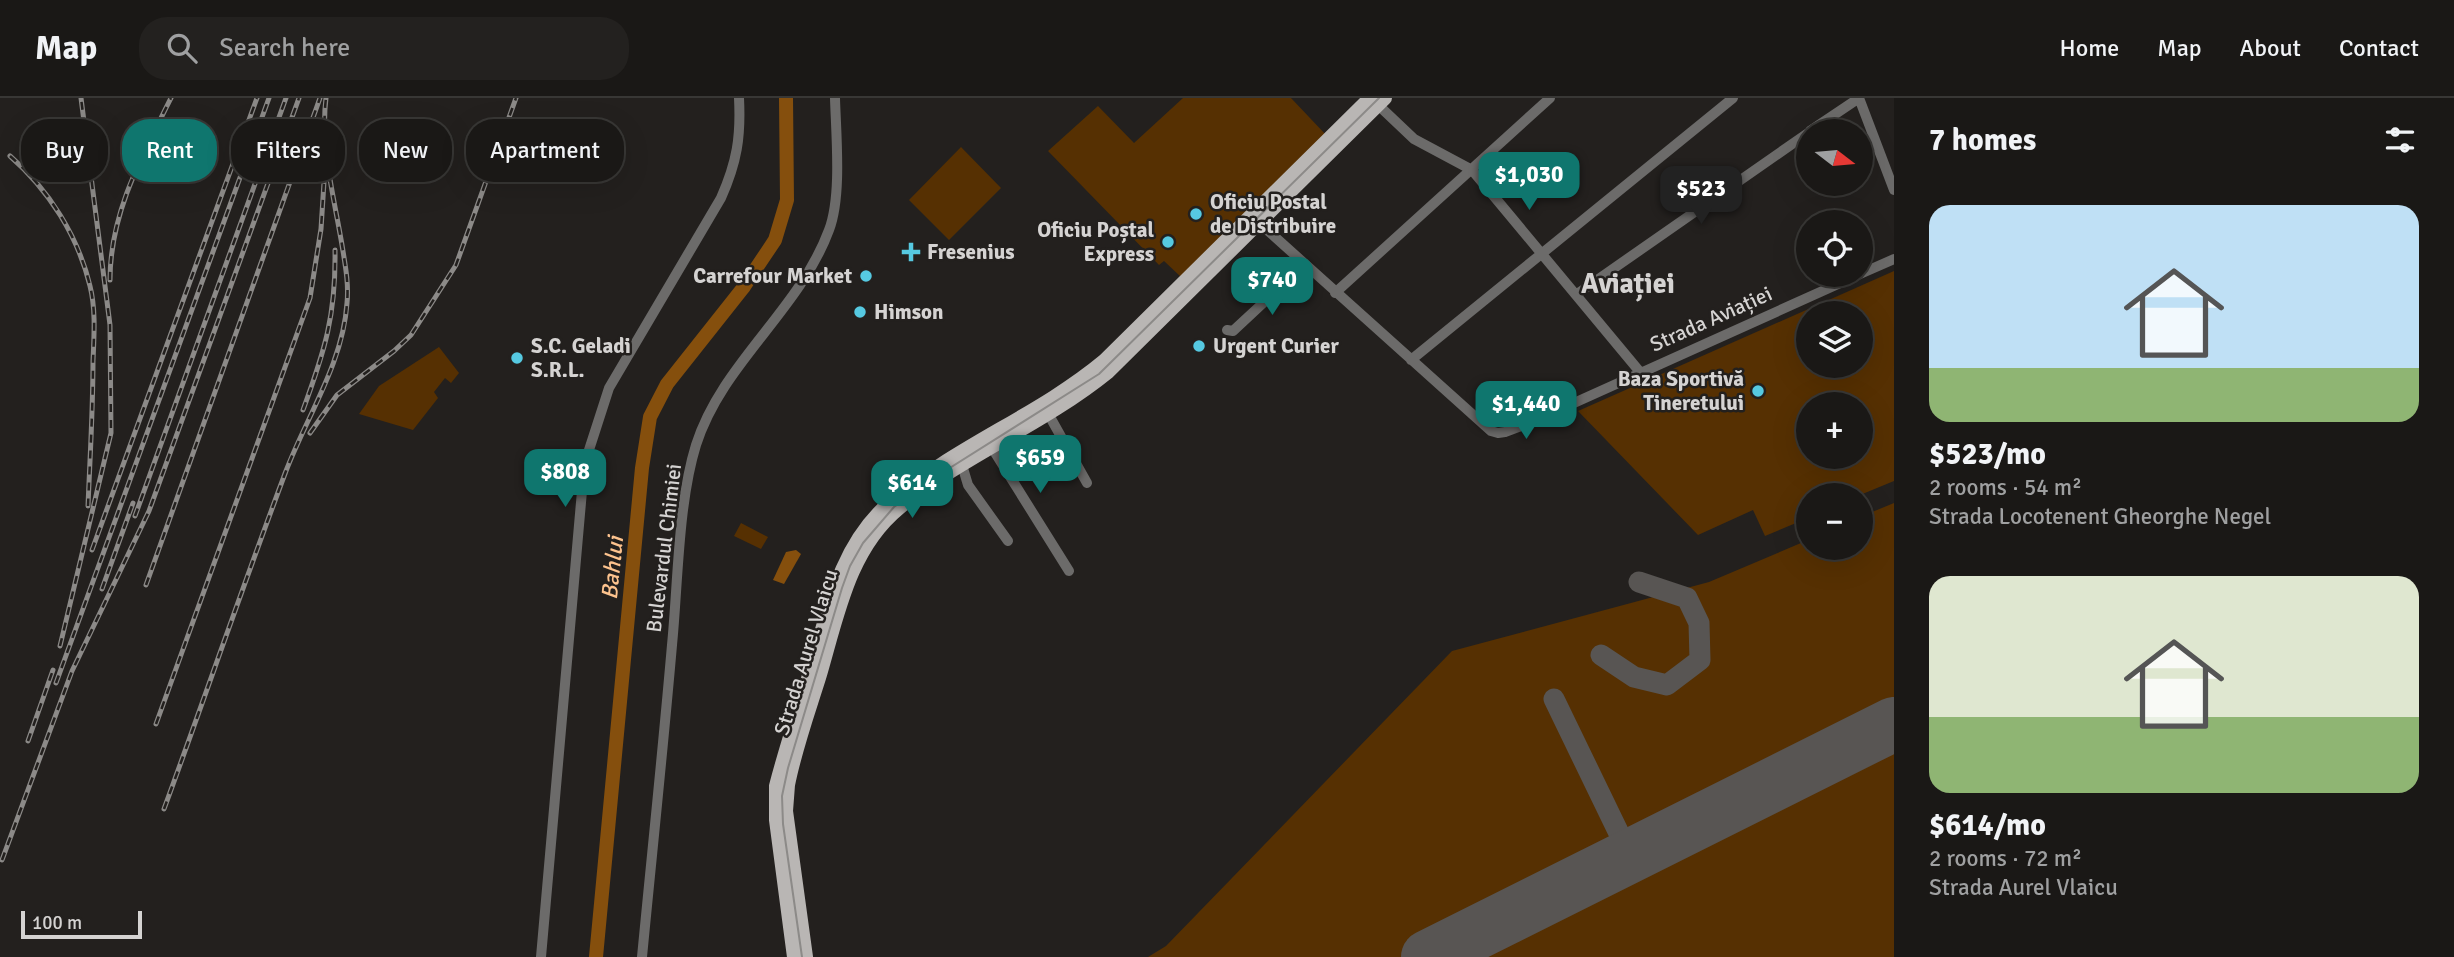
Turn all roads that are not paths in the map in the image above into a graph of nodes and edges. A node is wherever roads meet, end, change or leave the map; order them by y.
1 (739, 98) edge
2 (835, 98) edge
3 (1550, 98) edge
4 (1733, 98) edge
5 (1859, 98) edge
6 (1376, 100) edge
7 (1828, 119) edge
8 (1796, 141) edge
9 (1472, 170) junction
10 (1894, 190) edge
11 (1255, 219) junction
12 (1543, 253) junction
13 (1894, 259) edge
14 (1304, 265) junction
15 (1873, 268) edge
16 (1830, 287) edge
17 (1335, 293) junction
18 (1577, 294) junction
19 (1227, 331) dead end
20 (1411, 360) junction
21 (1640, 372) junction
22 (1044, 407) junction
23 (988, 442) junction
24 (961, 464) junction
25 (1087, 483) dead end
26 (1008, 541) dead end
27 (1069, 571) dead end
28 (541, 957) edge
29 (642, 957) edge
30 (794, 957) edge
31 (806, 957) edge

1 - 28 street
2 - 29 street, Bulevardul Chimiei
3 - 9 street
4 - 12 street
5 - 7 street
5 - 10 street
6 - 9 street
6 - 11 main road, Strada Aurel Vlaicu
8 - 18 street
9 - 12 street
9 - 17 street
11 - 14 street, Strada Aviației
11 - 22 main road, Strada Aurel Vlaicu
12 - 18 street
12 - 20 street
13 - 15 street, Strada Aviației
14 - 17 street, Strada Aviației
14 - 19 street
16 - 21 street, Strada Aviației
17 - 20 street, Strada Aviației
18 - 21 street
20 - 21 street, Strada Aviației
22 - 23 main road, Strada Aurel Vlaicu
22 - 25 street
23 - 24 main road, Strada Aurel Vlaicu
23 - 27 street
23 - 30 main road, Strada Aurel Vlaicu
24 - 26 street
24 - 31 main road, Strada Aurel Vlaicu

